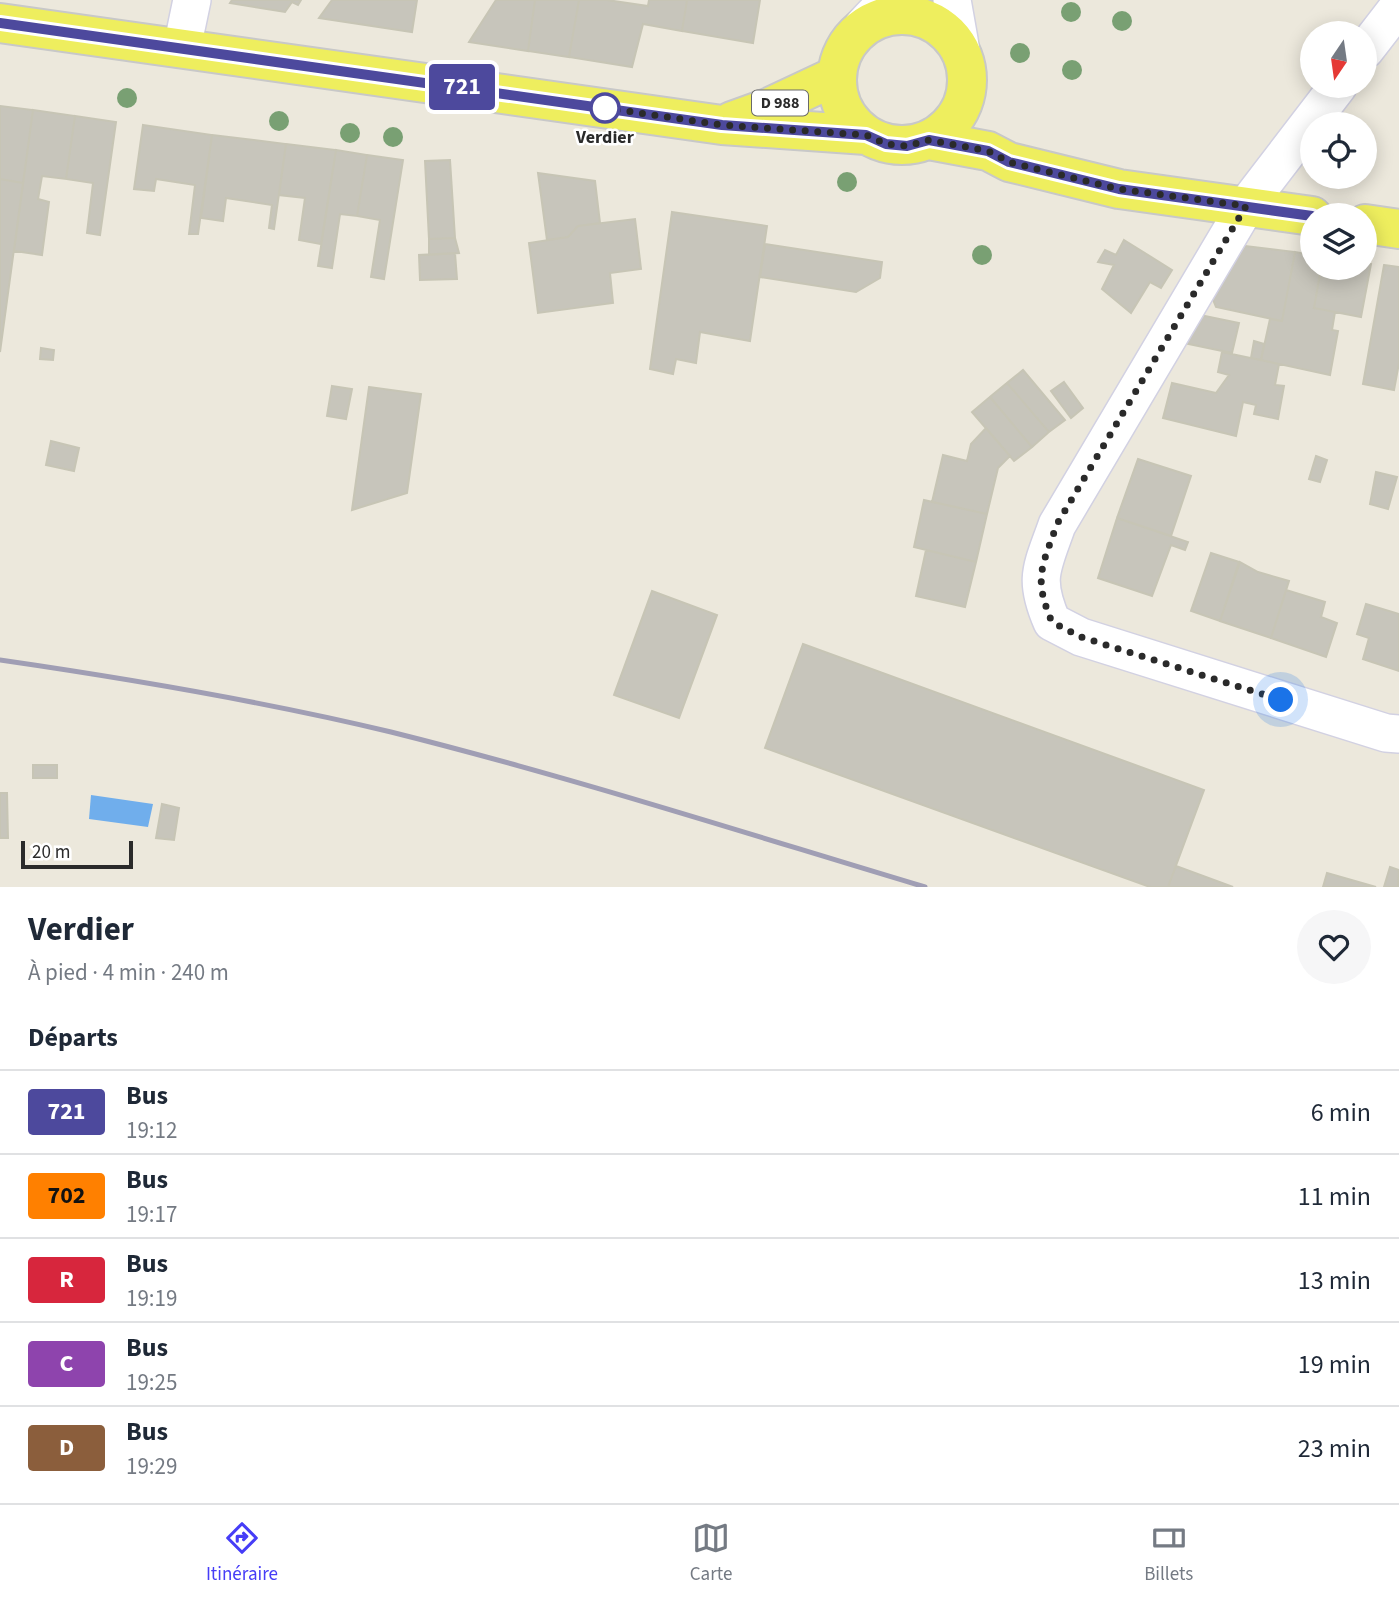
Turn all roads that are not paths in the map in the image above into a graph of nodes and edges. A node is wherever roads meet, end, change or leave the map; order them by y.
1 (192, 0) edge
2 (952, 0) edge
3 (1399, 6) edge
4 (876, 13) edge
5 (0, 23) edge
6 (1377, 34) edge
7 (182, 48) junction
8 (961, 51) junction
9 (836, 76) junction
10 (1329, 98) edge
11 (965, 99) junction
12 (722, 125) junction
13 (866, 135) junction
14 (929, 140) junction
15 (988, 151) junction
16 (1246, 206) junction
17 (1300, 214) edge
18 (1377, 226) edge
19 (1399, 229) edge
20 (1399, 734) edge

1 - 7 street
2 - 8 street
3 - 6 street
4 - 8 main road
4 - 9 main road
5 - 7 main road, D 988
7 - 12 main road, D 988
8 - 11 main road
9 - 12 main road, D 988
9 - 13 main road
10 - 16 street
11 - 14 main road
11 - 15 main road
12 - 13 main road, D 988
13 - 14 main road
14 - 15 main road
15 - 16 main road
16 - 17 main road
16 - 20 street
18 - 19 main road

